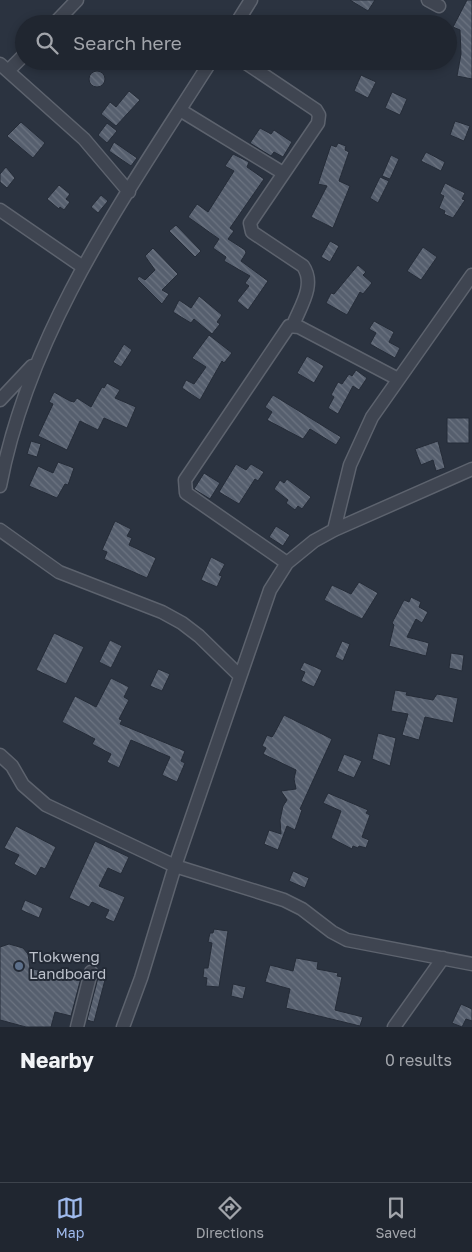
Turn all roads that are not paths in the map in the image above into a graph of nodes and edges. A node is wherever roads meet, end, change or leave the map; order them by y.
1 (77, 0) edge
2 (251, 0) edge
3 (63, 15) edge
4 (242, 15) edge
5 (15, 60) edge
6 (4, 67) edge
7 (205, 70) edge
8 (256, 70) edge
9 (180, 110) junction
10 (283, 173) junction
11 (129, 192) junction
12 (0, 210) edge
13 (82, 267) junction
14 (472, 275) edge
15 (293, 325) junction
16 (37, 361) junction
17 (398, 379) junction
18 (0, 400) edge
19 (472, 469) edge
20 (0, 486) edge
21 (0, 530) edge
22 (334, 530) junction
23 (287, 563) junction
24 (240, 676) junction
25 (0, 755) edge
26 (175, 866) junction
27 (443, 958) junction
28 (472, 964) edge
29 (91, 972) dead end
30 (77, 1027) edge
31 (123, 1027) edge
32 (394, 1027) edge

1 - 3 street
2 - 4 street
5 - 6 street
6 - 11 street
7 - 9 street
8 - 10 street
9 - 10 street
9 - 11 street
10 - 15 street
11 - 13 street
12 - 13 street
13 - 16 street
14 - 17 street
15 - 17 street
15 - 23 street
16 - 18 street
16 - 20 street
17 - 22 street
19 - 22 street
21 - 24 street
22 - 23 street
23 - 24 street
24 - 26 street
25 - 26 street
26 - 27 street
26 - 31 street
27 - 28 street
27 - 32 street
29 - 30 street

